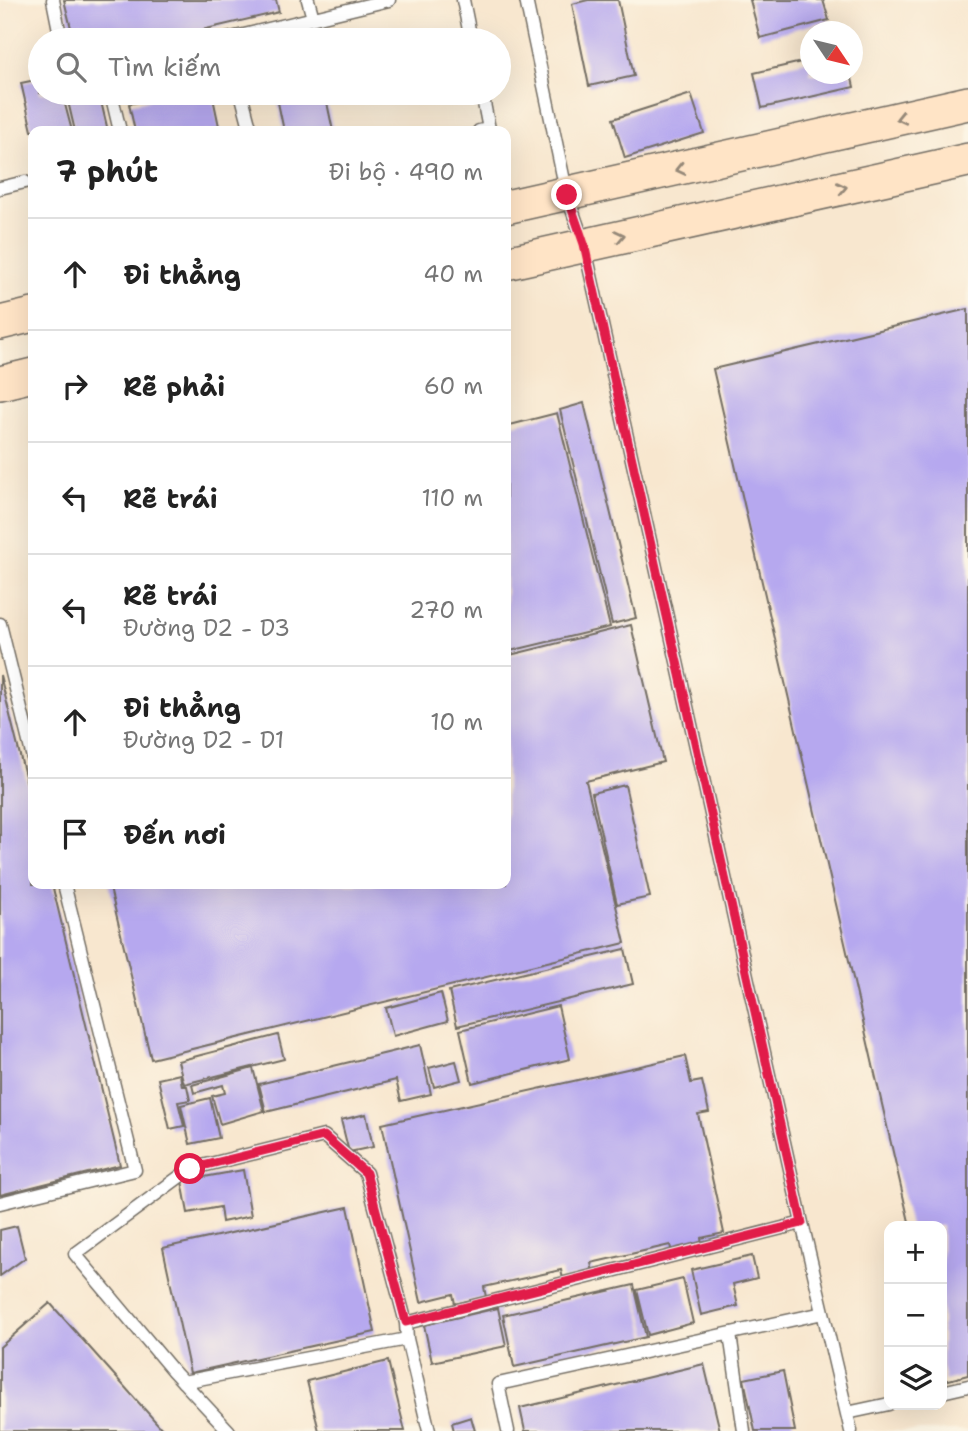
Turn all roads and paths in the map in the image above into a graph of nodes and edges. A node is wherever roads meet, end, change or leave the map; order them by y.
1 (53, 0) edge
2 (308, 0) edge
3 (389, 0) edge
4 (463, 0) edge
5 (526, 0) edge
6 (313, 18) junction
7 (59, 28) edge
8 (273, 28) edge
9 (469, 28) edge
10 (968, 103) edge
11 (114, 105) edge
12 (244, 105) edge
13 (484, 105) edge
14 (119, 126) edge
15 (250, 126) edge
16 (488, 126) edge
17 (968, 160) edge
18 (24, 183) dead end
19 (0, 188) edge
20 (567, 195) junction
21 (511, 206) edge
22 (584, 244) junction
23 (511, 262) edge
24 (28, 316) edge
25 (0, 323) edge
26 (28, 376) edge
27 (0, 383) edge
28 (0, 624) edge
29 (28, 738) edge
30 (65, 889) edge
31 (0, 1203) edge
32 (802, 1223) junction
33 (823, 1313) junction
34 (406, 1322) junction
35 (730, 1334) junction
36 (407, 1339) junction
37 (183, 1382) junction
38 (968, 1386) edge
39 (947, 1391) edge
40 (884, 1405) edge
41 (847, 1413) junction
42 (229, 1431) edge
43 (429, 1431) edge
44 (508, 1431) edge
45 (744, 1431) edge
46 (851, 1431) edge

1 - 7 lane
2 - 6 lane
3 - 6 lane
4 - 9 lane
5 - 20 lane
6 - 8 lane
10 -> 20 street
11 - 14 lane
12 - 15 lane
13 - 16 lane
22 -> 17 street
18 - 19 lane
20 - 21 street
20 - 22 lane
22 - 23 street
22 - 32 lane
24 - 25 street
26 - 27 street
28 - 29 lane
30 - 31 lane
32 - 33 lane
32 - 34 lane
33 - 35 lane
33 - 41 lane
34 - 36 lane
34 - 37 lane
35 - 44 lane
35 - 45 lane
36 - 37 lane
36 - 43 lane
37 - 42 lane
38 - 39 lane
40 - 41 lane
41 - 46 lane

